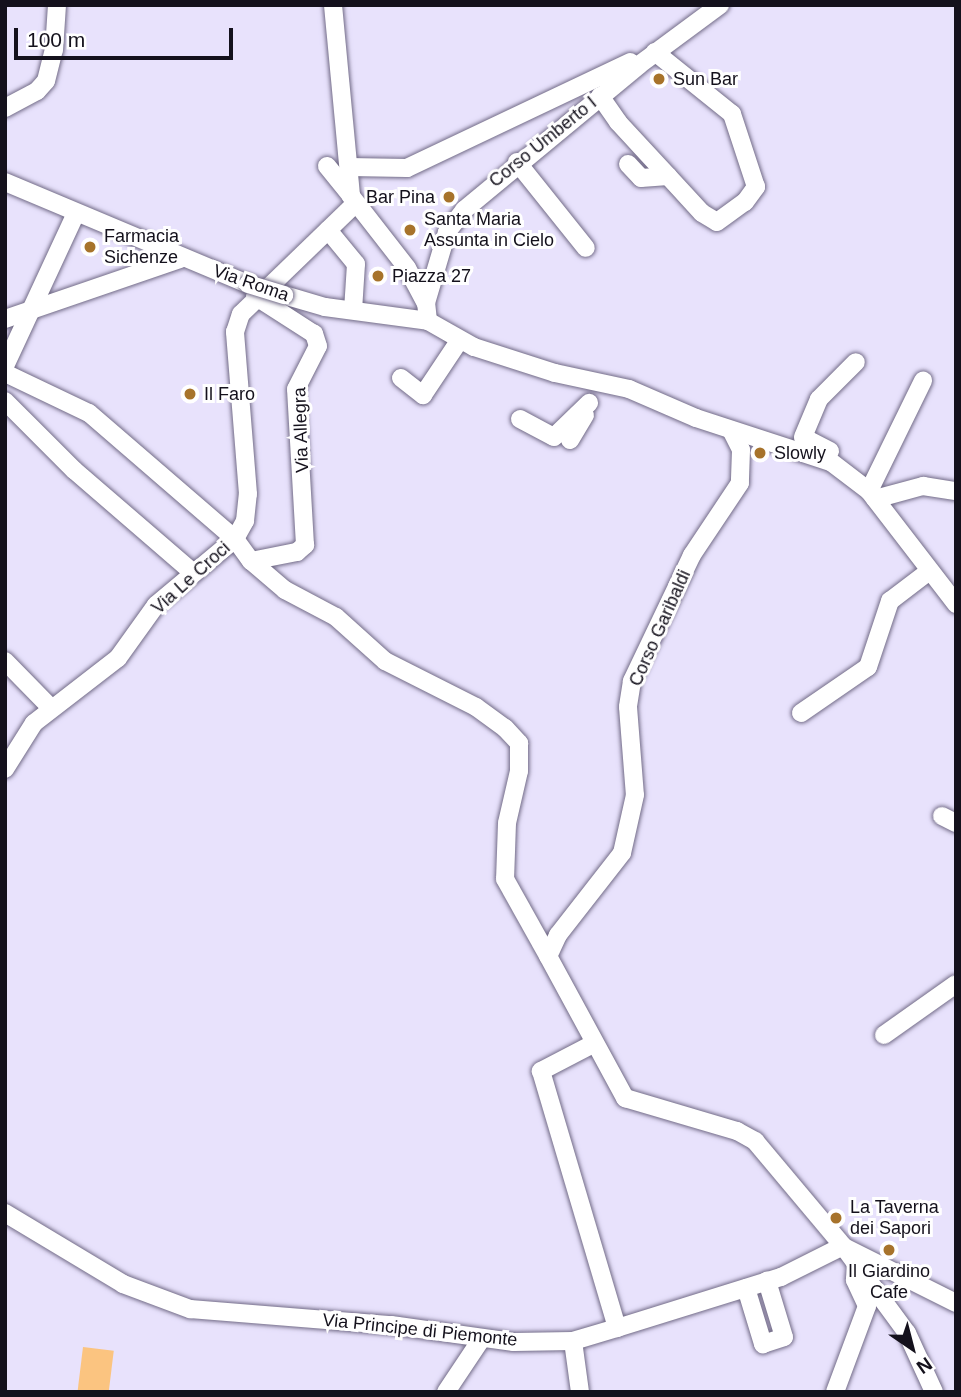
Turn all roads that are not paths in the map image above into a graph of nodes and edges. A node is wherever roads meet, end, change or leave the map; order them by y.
1 (57, 5) edge
2 (333, 5) edge
3 (720, 5) edge
4 (652, 54) junction
5 (600, 96) junction
6 (5, 108) edge
7 (517, 162) junction
8 (628, 164) dead end
9 (327, 166) dead end
10 (349, 167) junction
11 (668, 176) junction
12 (5, 182) edge
13 (353, 200) junction
14 (76, 213) junction
15 (328, 230) junction
16 (586, 248) dead end
17 (180, 259) junction
18 (251, 290) junction
19 (353, 310) junction
20 (30, 311) junction
21 (427, 312) junction
22 (5, 319) edge
23 (459, 341) junction
24 (856, 362) dead end
25 (5, 366) edge
26 (5, 373) edge
27 (401, 378) dead end
28 (923, 381) dead end
29 (597, 382) junction
30 (5, 401) edge
31 (589, 403) junction
32 (520, 419) dead end
33 (731, 430) junction
34 (570, 440) dead end
35 (835, 457) junction
36 (956, 491) edge
37 (872, 495) junction
38 (235, 538) junction
39 (251, 561) junction
40 (192, 572) junction
41 (928, 572) junction
42 (956, 604) edge
43 (5, 661) edge
44 (50, 707) junction
45 (801, 713) dead end
46 (5, 769) edge
47 (548, 956) junction
48 (956, 985) edge
49 (884, 1035) dead end
50 (593, 1044) junction
51 (5, 1213) edge
52 (843, 1246) junction
53 (857, 1265) junction
54 (766, 1281) junction
55 (746, 1288) junction
56 (956, 1303) edge
57 (617, 1328) junction
58 (482, 1338) junction
59 (573, 1341) junction
60 (446, 1392) edge
61 (580, 1392) edge
62 (835, 1392) edge
63 (933, 1392) edge

1 - 6 street
2 - 10 street
3 - 4 street, Corso Umberto I
4 - 5 street, Corso Umberto I
4 - 10 street
4 - 11 street
5 - 7 street, Corso Umberto I
5 - 11 street
7 - 16 street
7 - 21 street, Corso Umberto I
8 - 11 street
9 - 13 street
10 - 13 street
12 - 14 street, Via Roma
13 - 15 street
13 - 21 street
14 - 17 street, Via Roma
14 - 20 street
15 - 18 street
15 - 19 street
17 - 18 street, Via Roma
17 - 20 street
18 - 19 street, Via Roma, bridge
18 - 38 street
18 - 39 street, Via Allegra
19 - 21 street, Via Roma
20 - 22 street
20 - 25 street
21 - 23 street
23 - 27 street
23 - 29 street
24 - 35 street
26 - 38 street
28 - 37 street
29 - 31 street
29 - 33 street
30 - 40 street
31 - 32 street
31 - 34 street
33 - 35 street
33 - 47 street, Corso Garibaldi
35 - 37 street
36 - 37 street
37 - 41 street
38 - 39 street
38 - 40 street, Via Le Croci
39 - 47 street
40 - 44 street, Via Le Croci
41 - 42 street
41 - 45 street
43 - 44 street
44 - 46 street, Via Le Croci
47 - 50 street
48 - 49 street
50 - 52 street
50 - 57 street
51 - 58 street, Via Principe di Piemonte
52 - 53 street
52 - 54 street, Via Principe di Piemonte
52 - 56 street
53 - 62 street
53 - 63 street
54 - 55 street, Via Principe di Piemonte
54 - 55 street
55 - 57 street, Via Principe di Piemonte
57 - 59 street, Via Principe di Piemonte
58 - 59 street, Via Principe di Piemonte
58 - 60 street
59 - 61 street

